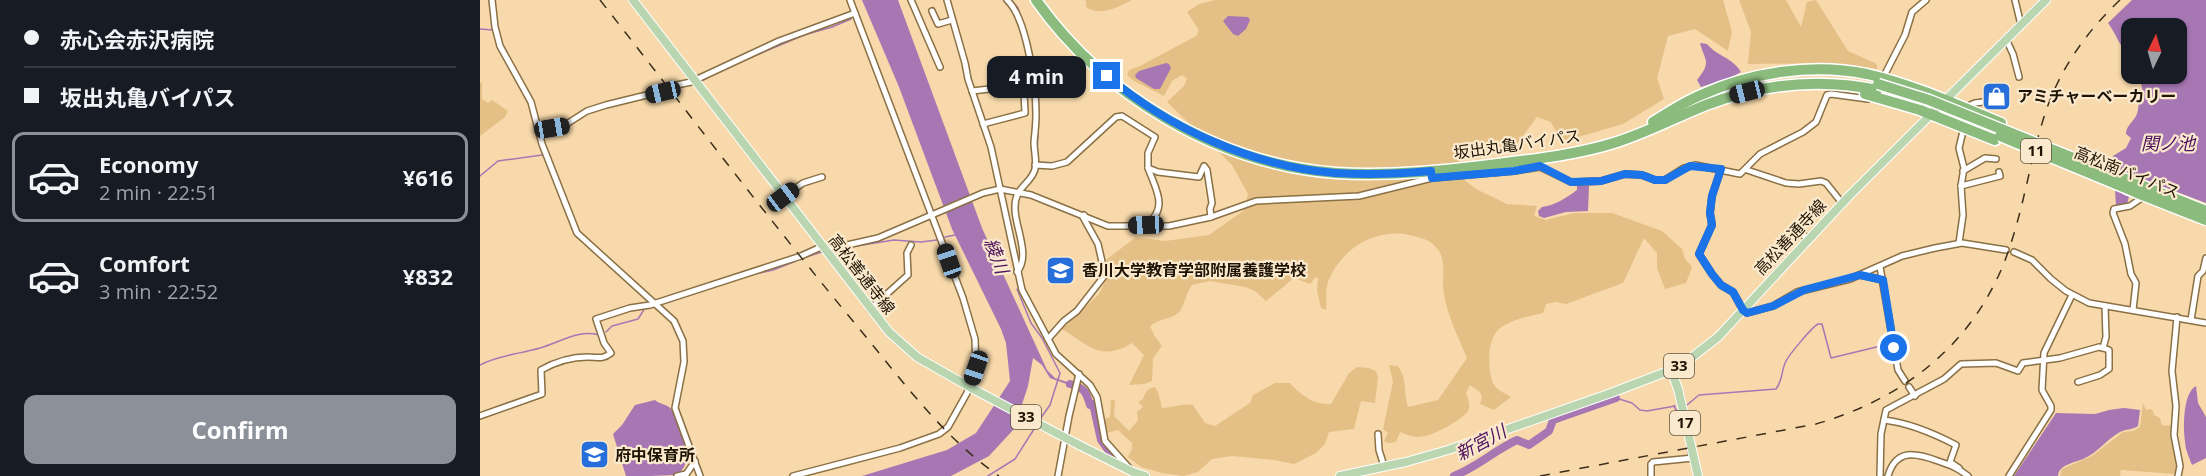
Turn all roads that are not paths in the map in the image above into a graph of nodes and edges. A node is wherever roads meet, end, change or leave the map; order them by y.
1 (492, 0) edge
2 (633, 0) edge
3 (850, 0) edge
4 (911, 0) edge
5 (947, 0) edge
6 (1007, 0) edge
7 (1036, 0) edge
8 (1044, 0) edge
9 (1926, 0) edge
10 (2015, 0) edge
11 (2046, 0) edge
12 (932, 11) dead end
13 (855, 13) junction
14 (952, 20) junction
15 (2021, 25) junction
16 (2006, 39) junction
17 (940, 68) dead end
18 (2019, 77) dead end
19 (694, 80) junction
20 (1034, 86) junction
21 (1026, 87) junction
22 (1879, 87) junction
23 (972, 91) junction
24 (1135, 95) junction
25 (2006, 99) dead end
26 (1939, 107) junction
27 (1964, 108) junction
28 (983, 123) junction
29 (1964, 127) junction
30 (538, 130) junction
31 (1996, 159) dead end
32 (1037, 165) junction
33 (1148, 168) junction
34 (1721, 169) junction
35 (1746, 170) junction
36 (1963, 171) junction
37 (1431, 172) junction
38 (1999, 172) dead end
39 (822, 177) dead end
40 (1962, 186) junction
41 (1000, 189) junction
42 (2139, 191) junction
43 (1018, 192) junction
44 (783, 197) junction
45 (1842, 203) junction
46 (2206, 211) edge
47 (935, 213) junction
48 (1084, 215) junction
49 (1211, 217) junction
50 (2206, 220) edge
51 (1146, 225) junction
52 (1794, 231) dead end
53 (1809, 238) junction
54 (1959, 243) junction
55 (911, 246) dead end
56 (823, 248) junction
57 (2007, 250) dead end
58 (2013, 252) dead end
59 (2206, 258) edge
60 (1880, 267) junction
61 (1017, 272) junction
62 (1860, 275) junction
63 (1883, 280) junction
64 (2072, 295) junction
65 (655, 303) junction
66 (2105, 306) junction
67 (870, 309) junction
68 (1743, 310) junction
69 (2133, 310) junction
70 (2177, 317) junction
71 (2191, 320) junction
72 (2206, 323) edge
73 (2106, 337) junction
74 (1048, 339) junction
75 (2103, 348) junction
76 (2109, 350) junction
77 (2044, 359) junction
78 (1671, 370) junction
79 (1079, 374) junction
80 (1905, 381) dead end
81 (2078, 382) dead end
82 (1909, 387) dead end
83 (971, 388) junction
84 (1914, 396) junction
85 (480, 417) edge
86 (1884, 420) junction
87 (1378, 434) dead end
88 (1693, 458) junction
89 (695, 461) junction
90 (1384, 466) junction
91 (1959, 468) junction
92 (1133, 474) edge
93 (685, 475) edge
94 (1350, 475) edge
95 (677, 476) edge
96 (700, 476) edge
97 (793, 476) edge
98 (1058, 476) edge
99 (1145, 476) edge
100 (1340, 476) edge
101 (1651, 476) edge
102 (1698, 476) edge
103 (1880, 476) edge
104 (1888, 476) edge
105 (1968, 476) edge
106 (2009, 476) edge
107 (2178, 476) edge

1 - 30 street
2 - 19 main road, 高松善通寺線 / 33
3 - 13 street
4 - 17 street
5 - 14 street
6 - 20 street
7 - 24 highway, 坂出丸亀バイパス / 11
8 - 24 highway, 坂出丸亀バイパス / 11
9 - 22 street
10 - 15 street
11 - 15 main road, 高松善通寺線 / 33
12 - 14 street
13 - 19 street
13 - 47 street
14 - 23 street
15 - 16 main road, 高松善通寺線 / 33
16 - 18 street
16 - 26 main road, 高松善通寺線 / 33
19 - 30 street
19 - 44 main road, 高松善通寺線 / 33
20 - 21 street
20 - 32 street
21 - 23 street
21 - 28 street
22 - 26 highway, 坂出丸亀バイパス / 11, bridge
22 - 35 street
22 - 37 highway, 坂出丸亀バイパス / 11
22 - 37 highway, 坂出丸亀バイパス / 11
23 - 28 street
24 - 37 highway, 坂出丸亀バイパス / 11
25 - 27 street
26 - 27 highway, 11
26 - 29 highway, 11
26 - 42 highway, 高松南バイパス / 11, bridge
26 - 45 main road, 高松善通寺線 / 33
27 - 42 highway, 11, bridge
28 - 41 street
29 - 36 street
29 - 42 highway, 11, bridge
30 - 65 street
31 - 36 street
32 - 33 street
32 - 43 street
33 - 49 street
33 - 51 street
34 - 35 street
34 - 37 street
34 - 68 street
35 - 45 street
36 - 40 street
37 - 49 street
38 - 40 street
39 - 44 street
40 - 54 street
41 - 43 street
41 - 47 street
41 - 61 street
42 - 46 highway, 高松南バイパス / 11
42 - 50 highway, 高松南バイパス / 11
42 - 69 street
43 - 48 street
43 - 61 street
44 - 56 main road, 高松善通寺線 / 33
45 - 53 main road, 高松善通寺線 / 33
47 - 56 street
47 - 83 street
48 - 51 street
48 - 74 street
49 - 51 street
52 - 53 street
53 - 68 main road, 高松善通寺線 / 33
54 - 57 street
54 - 60 street
55 - 67 street
56 - 65 street
56 - 67 main road, 高松善通寺線 / 33
58 - 64 street
59 - 71 street
60 - 62 street
60 - 63 street
61 - 74 street
62 - 63 street
62 - 68 street
63 - 80 street
64 - 66 street
64 - 77 street
65 - 85 street
65 - 89 street
66 - 69 street
66 - 73 street
67 - 83 main road, 高松善通寺線 / 33
68 - 78 main road, 高松善通寺線 / 33
69 - 70 street
70 - 71 street
70 - 107 street
71 - 72 street
73 - 75 street
73 - 76 street
74 - 79 street
75 - 76 street
75 - 77 street
76 - 81 street
77 - 84 street
77 - 106 street
78 - 88 main road, 17
78 - 90 main road, 高松善通寺線 / 33
79 - 92 street
79 - 98 street
82 - 84 street
83 - 92 main road, 高松善通寺線 / 33, bridge
83 - 97 street
84 - 86 street
86 - 91 street
86 - 103 street
87 - 90 street
88 - 101 street
88 - 102 main road, 17
89 - 93 street
89 - 96 street
90 - 94 main road, 高松善通寺線 / 33
91 - 104 street
91 - 105 street
92 - 99 main road, 高松善通寺線 / 33
93 - 95 street
94 - 100 main road, 高松善通寺線 / 33

